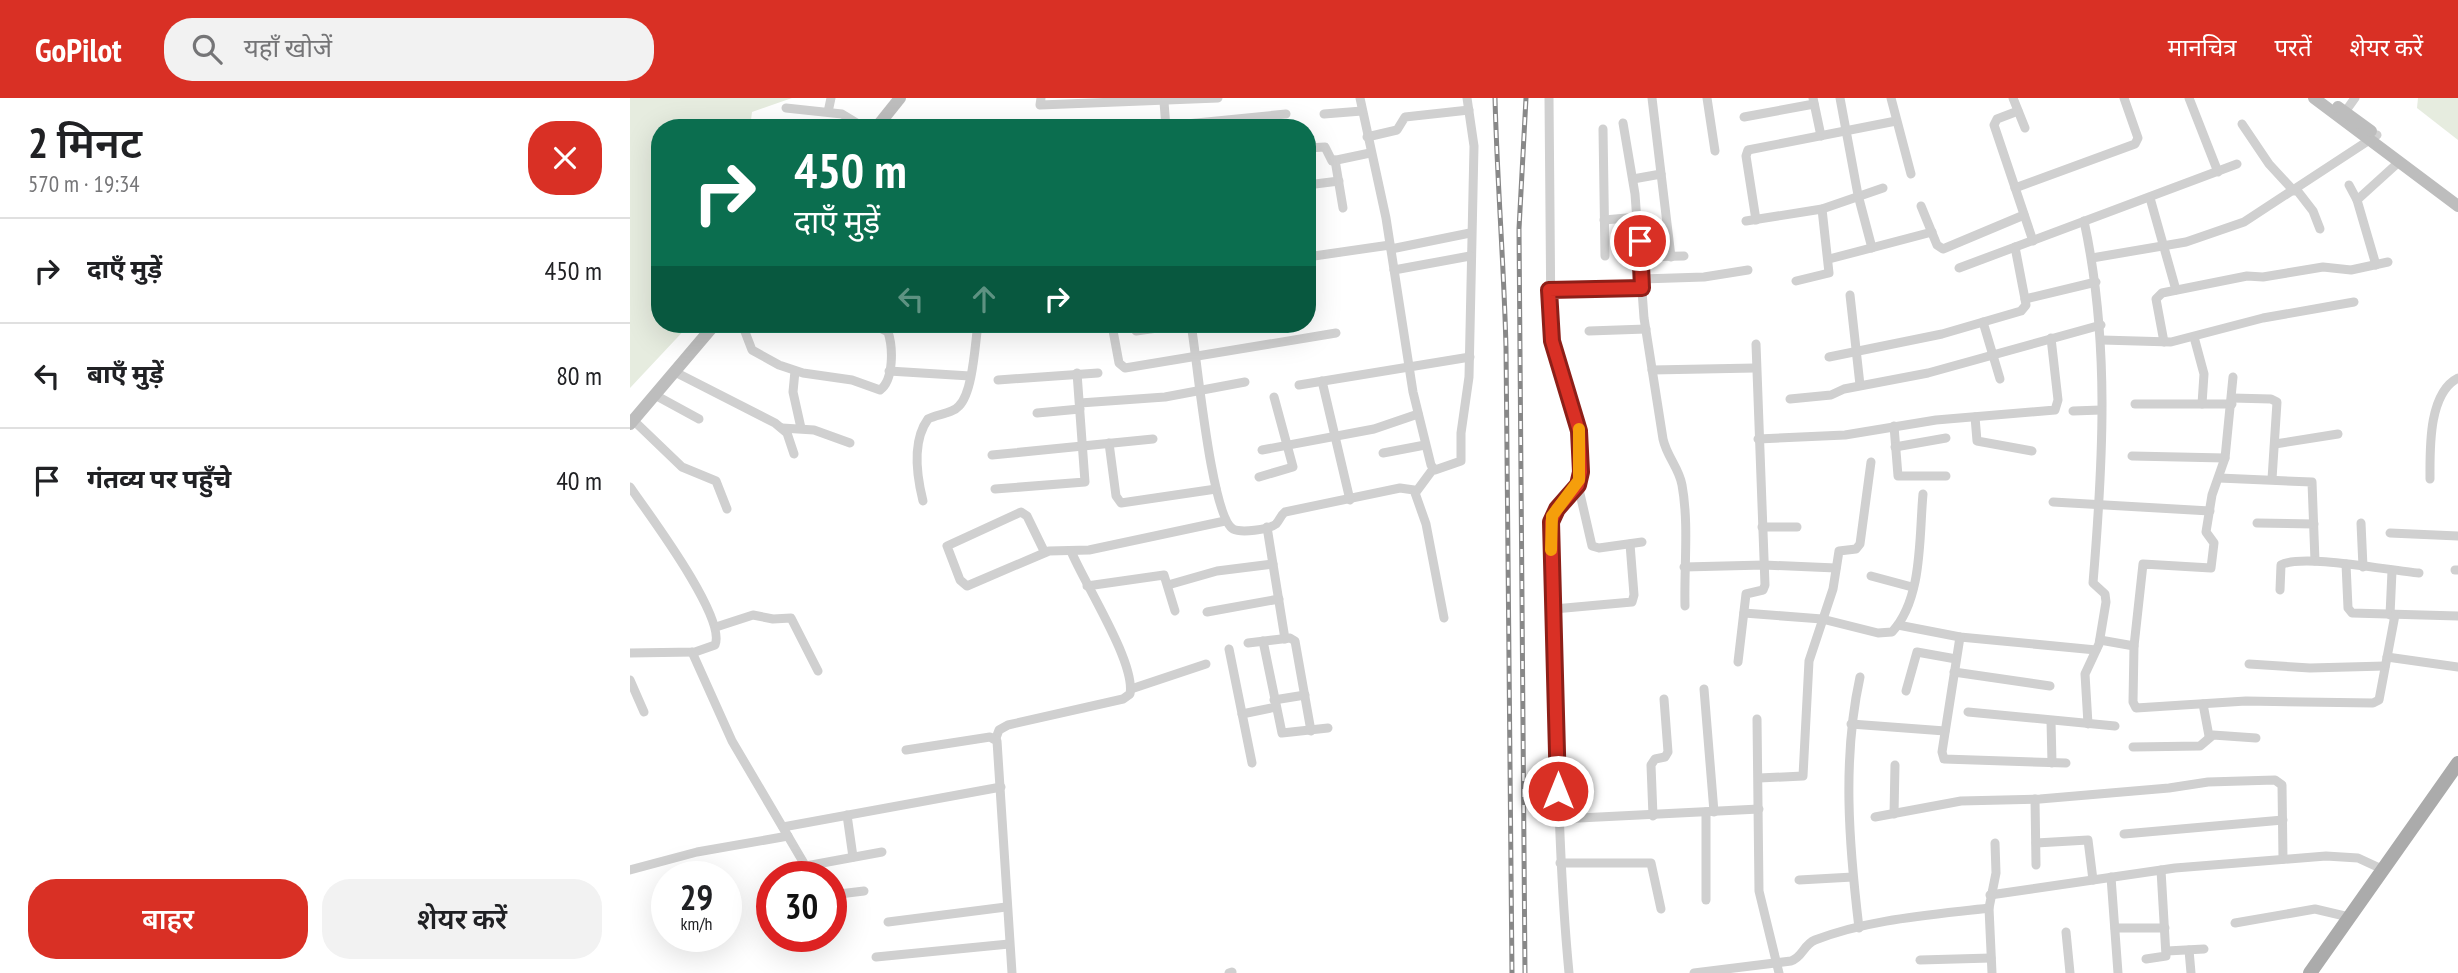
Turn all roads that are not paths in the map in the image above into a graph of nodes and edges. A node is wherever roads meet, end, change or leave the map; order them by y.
1 (831, 98) edge
2 (900, 98) edge
3 (1041, 98) edge
4 (1217, 98) edge
5 (1360, 98) edge
6 (1467, 98) edge
7 (1549, 98) edge
8 (1652, 98) edge
9 (1707, 98) edge
10 (1840, 98) edge
11 (1891, 98) edge
12 (2013, 98) edge
13 (2124, 98) edge
14 (2189, 98) edge
15 (2314, 98) edge
16 (2326, 98) edge
17 (2355, 98) edge
18 (1814, 101) edge
19 (1071, 102) edge
20 (1164, 102) junction
21 (786, 108) dead end
22 (1469, 110) junction
23 (1362, 111) junction
24 (2018, 111) junction
25 (828, 112) junction
26 (2345, 112) junction
27 (1286, 114) dead end
28 (1324, 114) dead end
29 (1744, 117) dead end
30 (852, 119) edge
31 (886, 119) edge
32 (1165, 119) edge
33 (1240, 119) edge
34 (1896, 121) junction
35 (1623, 123) dead end
36 (2242, 124) dead end
37 (2025, 128) dead end
38 (1602, 129) dead end
39 (1845, 131) junction
40 (1821, 136) junction
41 (1367, 137) junction
42 (2374, 138) junction
43 (1316, 148) edge
44 (1714, 151) dead end
45 (1370, 152) junction
46 (1335, 160) junction
47 (2400, 161) junction
48 (2237, 164) dead end
49 (2218, 172) junction
50 (1661, 174) junction
51 (1910, 174) dead end
52 (1633, 179) junction
53 (1339, 181) junction
54 (1316, 184) edge
55 (2349, 185) dead end
56 (1883, 188) dead end
57 (2015, 188) junction
58 (2295, 190) junction
59 (1858, 195) junction
60 (2458, 196) edge
61 (2150, 198) junction
62 (2357, 200) junction
63 (1921, 206) dead end
64 (2458, 206) edge
65 (1343, 208) dead end
66 (1822, 209) junction
67 (2024, 215) junction
68 (1638, 218) junction
69 (1604, 220) junction
70 (1756, 220) junction
71 (1746, 221) dead end
72 (2084, 221) junction
73 (2320, 229) dead end
74 (1932, 232) junction
75 (1470, 233) junction
76 (2033, 241) junction
77 (1391, 247) junction
78 (2015, 247) junction
79 (2163, 247) junction
80 (1872, 248) junction
81 (1316, 256) edge
82 (1470, 256) junction
83 (1605, 256) dead end
84 (1684, 256) dead end
85 (1641, 257) junction
86 (1671, 257) junction
87 (2092, 258) junction
88 (1829, 259) junction
89 (2388, 262) dead end
90 (2376, 265) junction
91 (1959, 268) dead end
92 (1394, 270) junction
93 (1748, 270) dead end
94 (1796, 281) dead end
95 (2096, 282) junction
96 (1642, 283) junction
97 (1549, 290) junction
98 (2176, 290) junction
99 (1850, 295) dead end
100 (2025, 299) junction
101 (2354, 302) dead end
102 (1983, 322) junction
103 (2101, 325) junction
104 (1646, 329) junction
105 (1589, 331) dead end
106 (708, 333) edge
107 (745, 333) edge
108 (888, 333) edge
109 (977, 333) edge
110 (1113, 333) edge
111 (1191, 333) edge
112 (1336, 333) dead end
113 (2194, 337) junction
114 (2051, 338) junction
115 (2102, 340) junction
116 (2164, 342) junction
117 (1756, 344) dead end
118 (1856, 352) junction
119 (1993, 355) junction
120 (1197, 357) junction
121 (1470, 357) junction
122 (1829, 357) dead end
123 (1409, 367) junction
124 (1755, 368) junction
125 (1652, 370) junction
126 (794, 371) junction
127 (890, 371) junction
128 (675, 372) junction
129 (1077, 373) junction
130 (1098, 373) dead end
131 (970, 376) junction
132 (2233, 377) dead end
133 (2458, 378) edge
134 (2000, 379) dead end
135 (998, 380) dead end
136 (1322, 381) junction
137 (1245, 382) dead end
138 (1299, 385) dead end
139 (1860, 385) junction
140 (1202, 391) junction
141 (655, 395) junction
142 (1273, 397) dead end
143 (1790, 399) dead end
144 (2232, 401) junction
145 (2135, 404) dead end
146 (2202, 404) junction
147 (1080, 406) junction
148 (2101, 410) junction
149 (2074, 411) dead end
150 (1037, 413) dead end
151 (1418, 414) junction
152 (1975, 417) junction
153 (699, 419) dead end
154 (632, 422) edge
155 (1894, 426) junction
156 (782, 428) junction
157 (801, 428) junction
158 (2338, 434) dead end
159 (1335, 437) junction
160 (1153, 439) dead end
161 (1758, 439) junction
162 (1946, 439) dead end
163 (850, 443) dead end
164 (1109, 443) junction
165 (1425, 444) junction
166 (2275, 444) junction
167 (1084, 446) junction
168 (1288, 446) junction
169 (1895, 447) junction
170 (1262, 450) dead end
171 (2032, 451) dead end
172 (1383, 453) dead end
173 (794, 454) dead end
174 (992, 455) dead end
175 (2132, 456) dead end
176 (2225, 458) junction
177 (1871, 463) dead end
178 (1433, 469) junction
179 (1946, 476) dead end
180 (1259, 477) dead end
181 (2219, 478) junction
182 (2272, 479) junction
183 (2430, 479) dead end
184 (1578, 485) junction
185 (630, 487) edge
186 (995, 489) dead end
187 (1216, 489) junction
188 (1416, 492) junction
189 (1923, 494) dead end
190 (1350, 500) junction
191 (923, 501) dead end
192 (2053, 502) dead end
193 (2101, 506) junction
194 (727, 509) dead end
195 (2210, 510) junction
196 (1225, 521) junction
197 (2257, 523) dead end
198 (2361, 523) dead end
199 (2314, 524) junction
200 (1267, 527) junction
201 (1762, 527) junction
202 (1797, 527) dead end
203 (2390, 533) dead end
204 (2458, 536) edge
205 (1642, 542) dead end
206 (1630, 544) junction
207 (1071, 551) junction
208 (1045, 553) junction
209 (2315, 561) junction
210 (1273, 564) junction
211 (2346, 564) junction
212 (1764, 565) junction
213 (1684, 567) junction
214 (2363, 567) junction
215 (1836, 568) junction
216 (2392, 571) junction
217 (2420, 573) dead end
218 (1871, 576) dead end
219 (1168, 585) junction
220 (1087, 586) junction
221 (1912, 587) junction
222 (2280, 590) dead end
223 (1279, 598) junction
224 (1685, 606) dead end
225 (1553, 609) junction
226 (1175, 611) dead end
227 (1207, 612) dead end
228 (1744, 613) junction
229 (2393, 615) junction
230 (2458, 616) edge
231 (1444, 618) dead end
232 (1822, 619) junction
233 (1898, 625) junction
234 (716, 627) junction
235 (1960, 637) junction
236 (1284, 639) junction
237 (2100, 640) junction
238 (1263, 641) junction
239 (1248, 643) dead end
240 (2134, 646) junction
241 (1229, 649) dead end
242 (2096, 650) junction
243 (692, 652) junction
244 (630, 653) edge
245 (1956, 659) junction
246 (1738, 662) dead end
247 (2386, 662) junction
248 (1206, 664) dead end
249 (2249, 664) dead end
250 (2458, 667) edge
251 (818, 671) dead end
252 (1954, 672) junction
253 (1860, 677) dead end
254 (630, 680) edge
255 (2050, 687) dead end
256 (1131, 689) junction
257 (1704, 689) dead end
258 (1906, 691) dead end
259 (1305, 695) junction
260 (1664, 699) dead end
261 (1275, 704) junction
262 (2203, 704) junction
263 (644, 712) dead end
264 (1968, 712) dead end
265 (1242, 714) junction
266 (1757, 719) dead end
267 (2051, 721) junction
268 (1851, 724) junction
269 (2088, 724) junction
270 (2115, 726) dead end
271 (1328, 728) dead end
272 (1311, 731) junction
273 (1945, 731) junction
274 (2209, 736) junction
275 (996, 738) junction
276 (2256, 738) dead end
277 (2133, 747) dead end
278 (906, 750) dead end
279 (1252, 763) dead end
280 (2052, 763) junction
281 (2066, 763) dead end
282 (2458, 763) edge
283 (1895, 765) dead end
284 (1759, 778) junction
285 (1001, 787) junction
286 (2035, 799) junction
287 (1759, 809) junction
288 (1710, 812) junction
289 (1894, 814) junction
290 (847, 816) junction
291 (1653, 816) junction
292 (1875, 817) dead end
293 (1559, 819) junction
294 (2283, 820) junction
295 (786, 832) junction
296 (2124, 834) dead end
297 (1994, 842) dead end
298 (2036, 843) junction
299 (882, 852) dead end
300 (853, 858) junction
301 (2283, 859) junction
302 (803, 861) edge
303 (835, 861) edge
304 (1560, 863) junction
305 (2036, 865) dead end
306 (630, 870) edge
307 (2161, 870) junction
308 (2384, 870) junction
309 (1853, 877) junction
310 (2112, 877) junction
311 (1799, 880) dead end
312 (2093, 880) junction
313 (864, 891) dead end
314 (847, 893) edge
315 (1990, 895) junction
316 (1706, 900) dead end
317 (1006, 907) junction
318 (1989, 908) junction
319 (1661, 909) dead end
320 (2349, 917) junction
321 (888, 922) dead end
322 (2235, 923) dead end
323 (1859, 928) junction
324 (2115, 928) junction
325 (2165, 928) junction
326 (2066, 932) dead end
327 (1009, 944) junction
328 (2189, 950) junction
329 (2204, 950) dead end
330 (2167, 951) junction
331 (876, 957) dead end
332 (1991, 958) junction
333 (2146, 959) dead end
334 (1920, 960) dead end
335 (1778, 961) junction
336 (1759, 968) edge
337 (1716, 971) edge
338 (1012, 973) edge
339 (1569, 973) edge
340 (1694, 973) edge
341 (1779, 973) edge
342 (1992, 973) edge
343 (2070, 973) edge
344 (2118, 973) edge
345 (2191, 973) edge
346 (2310, 973) edge

1 - 25 street
2 - 31 street
3 - 19 street
4 - 20 street
5 - 23 street
6 - 22 street
7 - 97 street
8 - 50 street
9 - 44 street
10 - 39 street
11 - 34 street
12 - 24 street
13 - 57 street
14 - 49 street
15 - 42 street
16 - 26 street
17 - 26 street
18 - 29 street
18 - 40 street
19 - 20 street
20 - 32 street
21 - 25 street
22 - 41 street
22 - 75 street
23 - 28 street
23 - 41 street
24 - 37 street
24 - 57 street
25 - 30 street
26 - 42 street
27 - 33 street
34 - 39 street
34 - 51 street
35 - 52 street
36 - 58 street
38 - 69 street
39 - 40 street
39 - 59 street
40 - 70 street
41 - 45 street
42 - 47 street
42 - 58 street
42 - 60 street
43 - 46 street
45 - 46 street
45 - 77 street
46 - 53 street
47 - 62 street
47 - 64 street
48 - 49 street
49 - 61 street
50 - 52 street
50 - 86 street
52 - 68 street
53 - 54 street
53 - 65 street
55 - 62 street
56 - 59 street
57 - 67 street
58 - 73 street
58 - 79 street
59 - 66 street
59 - 80 street
61 - 72 street
61 - 79 street
62 - 90 street
63 - 74 street
66 - 70 street
66 - 88 street
67 - 74 street
67 - 76 street
68 - 69 street
68 - 85 street
69 - 83 street
70 - 71 street
72 - 76 street
72 - 87 street
74 - 80 street
75 - 77 street
75 - 82 street
76 - 78 street
77 - 81 street
77 - 92 street
78 - 91 street
78 - 100 street
79 - 87 street
79 - 98 street
80 - 88 street
82 - 92 street
82 - 121 street
84 - 86 street
85 - 86 street
85 - 96 street
87 - 95 street
88 - 94 street
89 - 90 street
90 - 98 street
92 - 123 street
93 - 96 street
95 - 100 street
95 - 103 street
96 - 97 street
96 - 104 street
97 - 184 street
98 - 116 street
99 - 118 street
100 - 102 street
101 - 113 street
102 - 118 street
102 - 119 street
103 - 114 street
103 - 115 street
104 - 105 street
104 - 125 street
106 - 128 street
107 - 126 street
108 - 127 street
109 - 131 street
110 - 120 street
111 - 120 street
112 - 120 street
113 - 116 street
113 - 146 street
114 - 119 street
114 - 152 street
115 - 116 street
115 - 148 street
117 - 124 street
118 - 122 street
118 - 139 street
119 - 134 street
119 - 139 street
120 - 140 street
121 - 123 street
121 - 178 street
123 - 136 street
123 - 151 street
124 - 125 street
124 - 161 street
125 - 213 street
126 - 127 street
126 - 157 street
127 - 131 street
128 - 141 street
128 - 156 street
129 - 130 street
129 - 135 street
129 - 147 street
131 - 191 street
132 - 144 street
133 - 183 street
136 - 138 street
136 - 159 street
137 - 140 street
139 - 143 street
140 - 147 street
140 - 187 street
141 - 153 street
141 - 154 street
142 - 168 street
144 - 146 street
144 - 166 street
144 - 176 street
145 - 146 street
147 - 150 street
147 - 167 street
148 - 149 street
148 - 193 street
151 - 159 street
151 - 165 street
152 - 155 street
152 - 171 street
154 - 194 street
155 - 161 street
155 - 169 street
156 - 157 street
156 - 173 street
157 - 163 street
158 - 166 street
159 - 168 street
159 - 190 street
160 - 164 street
161 - 201 street
162 - 169 street
164 - 167 street
164 - 187 street
165 - 172 street
165 - 178 street
166 - 182 street
167 - 174 street
167 - 186 street
168 - 170 street
168 - 180 street
169 - 179 street
175 - 176 street
176 - 181 street
177 - 215 street
178 - 188 street
181 - 182 street
181 - 195 street
182 - 199 street
184 - 206 street
184 - 225 street
185 - 234 street
187 - 196 street
188 - 190 street
188 - 231 street
189 - 221 street
190 - 200 street
192 - 193 street
193 - 195 street
193 - 237 street
195 - 240 street
196 - 200 street
196 - 207 street
197 - 199 street
198 - 214 street
199 - 209 street
200 - 210 street
201 - 202 street
201 - 212 street
203 - 204 street
205 - 206 street
206 - 225 street
207 - 208 street
207 - 220 street
208 - 208 street
209 - 211 street
209 - 222 street
210 - 219 street
210 - 223 street
211 - 214 street
211 - 229 street
212 - 213 street
212 - 215 street
212 - 228 street
213 - 224 street
214 - 216 street
215 - 232 street
216 - 217 street
216 - 229 street
218 - 221 street
219 - 220 street
219 - 226 street
220 - 256 street
221 - 233 street
223 - 227 street
223 - 236 street
225 - 293 street
228 - 232 street
228 - 246 street
229 - 230 street
229 - 247 street
232 - 233 street
232 - 284 street
233 - 235 street
234 - 243 street
234 - 251 street
235 - 242 street
235 - 245 street
236 - 238 street
236 - 259 street
237 - 240 street
237 - 242 street
238 - 239 street
238 - 261 street
240 - 262 street
241 - 265 street
242 - 269 street
243 - 244 street
243 - 295 street
245 - 252 street
245 - 258 street
247 - 249 street
247 - 250 street
247 - 262 street
248 - 256 street
252 - 255 street
252 - 273 street
253 - 268 street
254 - 263 street
256 - 275 street
257 - 288 street
259 - 261 street
259 - 272 street
260 - 291 street
261 - 265 street
261 - 272 street
262 - 274 street
264 - 267 street
265 - 279 street
266 - 284 street
267 - 269 street
267 - 280 street
268 - 273 street
268 - 309 street
269 - 270 street
271 - 272 street
273 - 280 street
274 - 276 street
274 - 277 street
275 - 278 street
275 - 285 street
280 - 281 street
282 - 308 main road
283 - 289 street
284 - 287 street
285 - 290 street
285 - 317 street
286 - 289 street
286 - 294 street
286 - 298 street
287 - 288 street
287 - 335 street
288 - 291 street
288 - 316 street
289 - 292 street
290 - 295 street
290 - 300 street
291 - 293 street
293 - 304 street
294 - 296 street
294 - 301 street
295 - 302 street
295 - 306 street
297 - 315 street
298 - 305 street
298 - 312 street
299 - 300 street
300 - 303 street
301 - 307 street
301 - 308 street
304 - 319 street
304 - 339 street
307 - 310 street
307 - 325 street
308 - 320 main road
309 - 311 street
309 - 323 street
310 - 312 street
310 - 324 street
312 - 315 street
313 - 314 street
315 - 318 street
317 - 321 street
317 - 327 street
318 - 323 street
318 - 332 street
320 - 322 street
320 - 346 main road
323 - 335 street
324 - 325 street
324 - 344 street
325 - 330 street
326 - 343 street
327 - 331 street
327 - 338 street
328 - 329 street
328 - 330 street
328 - 345 street
330 - 333 street
332 - 334 street
332 - 342 street
335 - 336 street
335 - 341 street
336 - 337 street
337 - 340 street

